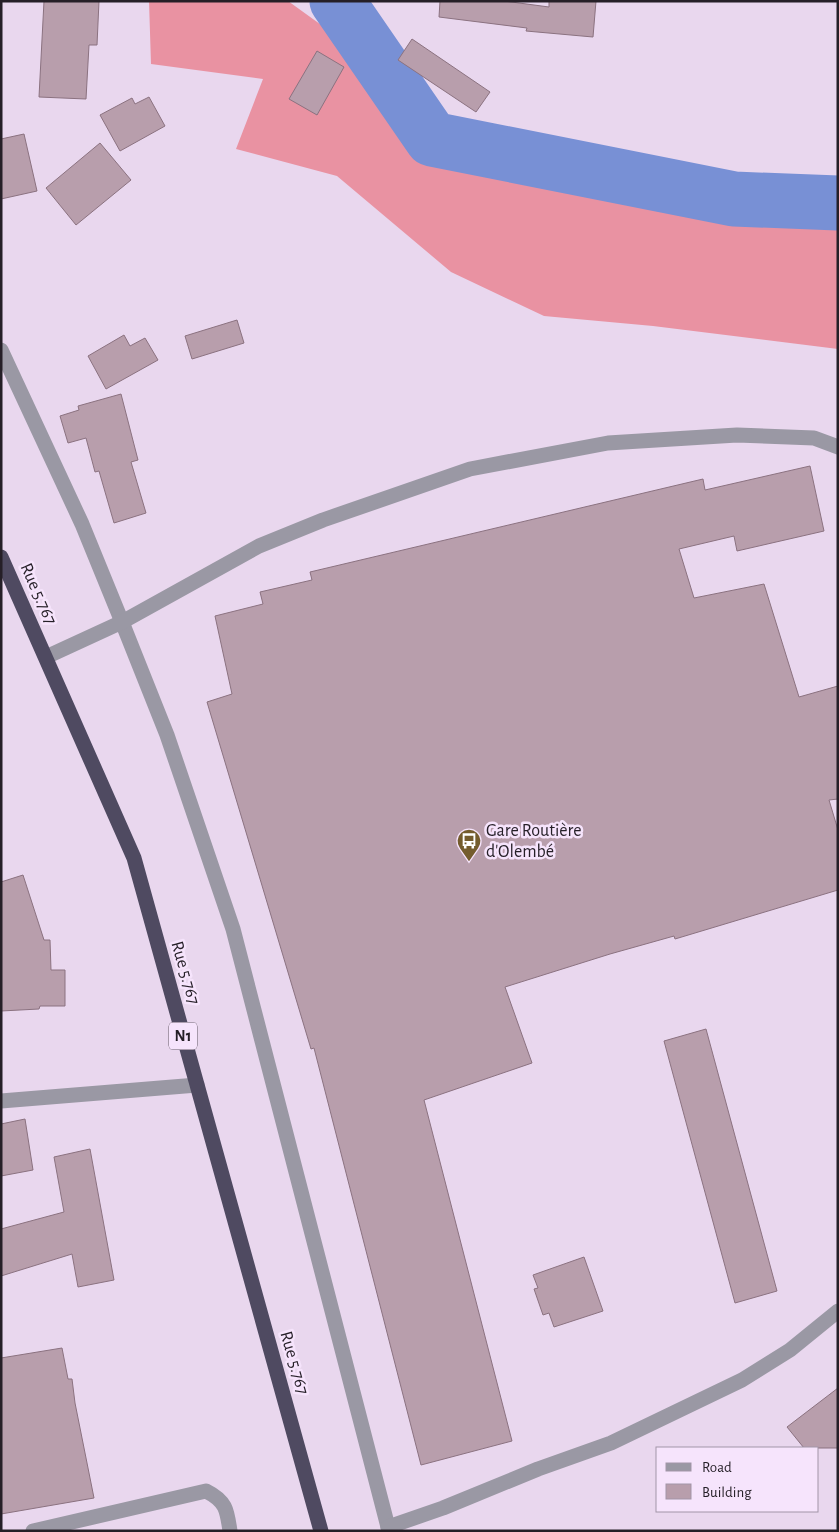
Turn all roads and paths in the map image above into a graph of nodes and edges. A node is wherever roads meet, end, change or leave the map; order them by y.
1 (1, 350) edge
2 (838, 447) edge
3 (1, 556) edge
4 (122, 622) junction
5 (46, 657) junction
6 (197, 1085) junction
7 (1, 1101) edge
8 (838, 1311) edge
9 (389, 1529) edge
10 (33, 1531) edge
11 (230, 1531) edge
12 (322, 1531) edge

1 - 4 street
2 - 4 street
3 - 5 highway, Rue 5.767 / N1
4 - 5 street
4 - 9 street
5 - 6 highway, Rue 5.767 / N1
6 - 7 street
6 - 12 highway, Rue 5.767 / N1
8 - 9 street
10 - 11 street

